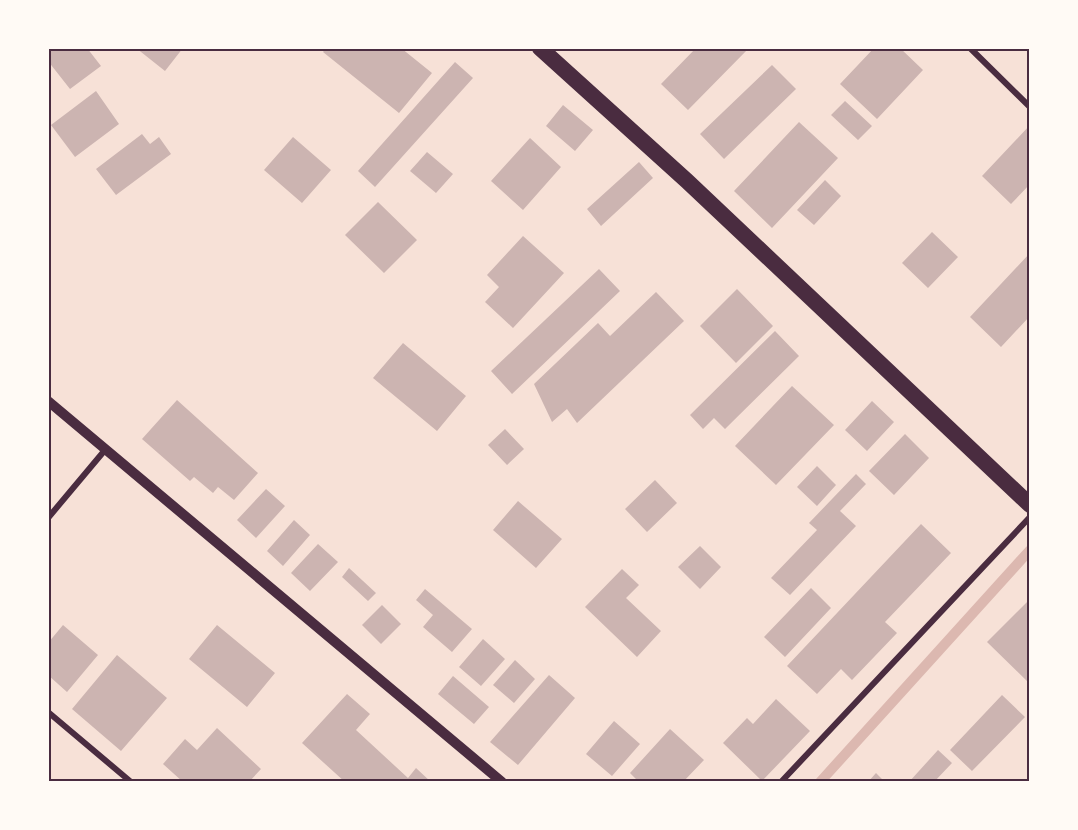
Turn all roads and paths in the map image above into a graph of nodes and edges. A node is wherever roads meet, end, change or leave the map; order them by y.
1 (540, 48) edge
2 (970, 48) edge
3 (1030, 107) edge
4 (48, 401) edge
5 (105, 450) junction
6 (1030, 505) edge
7 (1030, 517) edge
8 (48, 518) edge
9 (48, 712) edge
10 (131, 782) edge
11 (502, 782) edge
12 (781, 782) edge

1 - 6 highway
2 - 3 street
4 - 5 street
5 - 8 street
5 - 11 street
7 - 12 street
9 - 10 street

